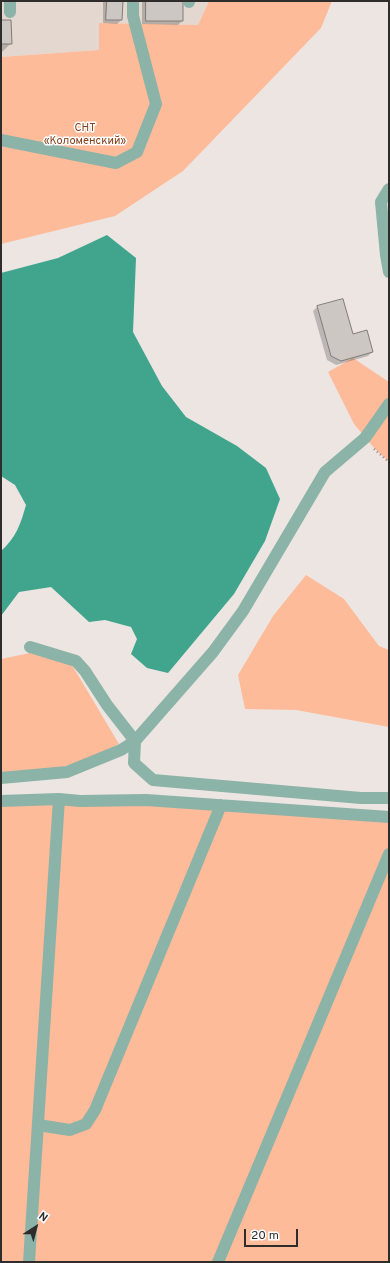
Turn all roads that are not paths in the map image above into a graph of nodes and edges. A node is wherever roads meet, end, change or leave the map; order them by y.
1 (133, 1) edge
2 (1, 140) edge
3 (389, 189) edge
4 (389, 272) edge
5 (389, 404) edge
6 (30, 647) dead end
7 (135, 741) junction
8 (1, 778) edge
9 (59, 798) junction
10 (389, 798) edge
11 (1, 801) edge
12 (221, 805) junction
13 (389, 817) edge
14 (389, 854) edge
15 (38, 1125) junction
16 (29, 1262) edge
17 (218, 1262) edge

1 - 2 street
3 - 4 street
5 - 7 street
6 - 7 street
7 - 8 street
7 - 10 street
9 - 11 street
9 - 12 street
9 - 15 street
12 - 13 street
12 - 15 street
14 - 17 street
15 - 16 street

